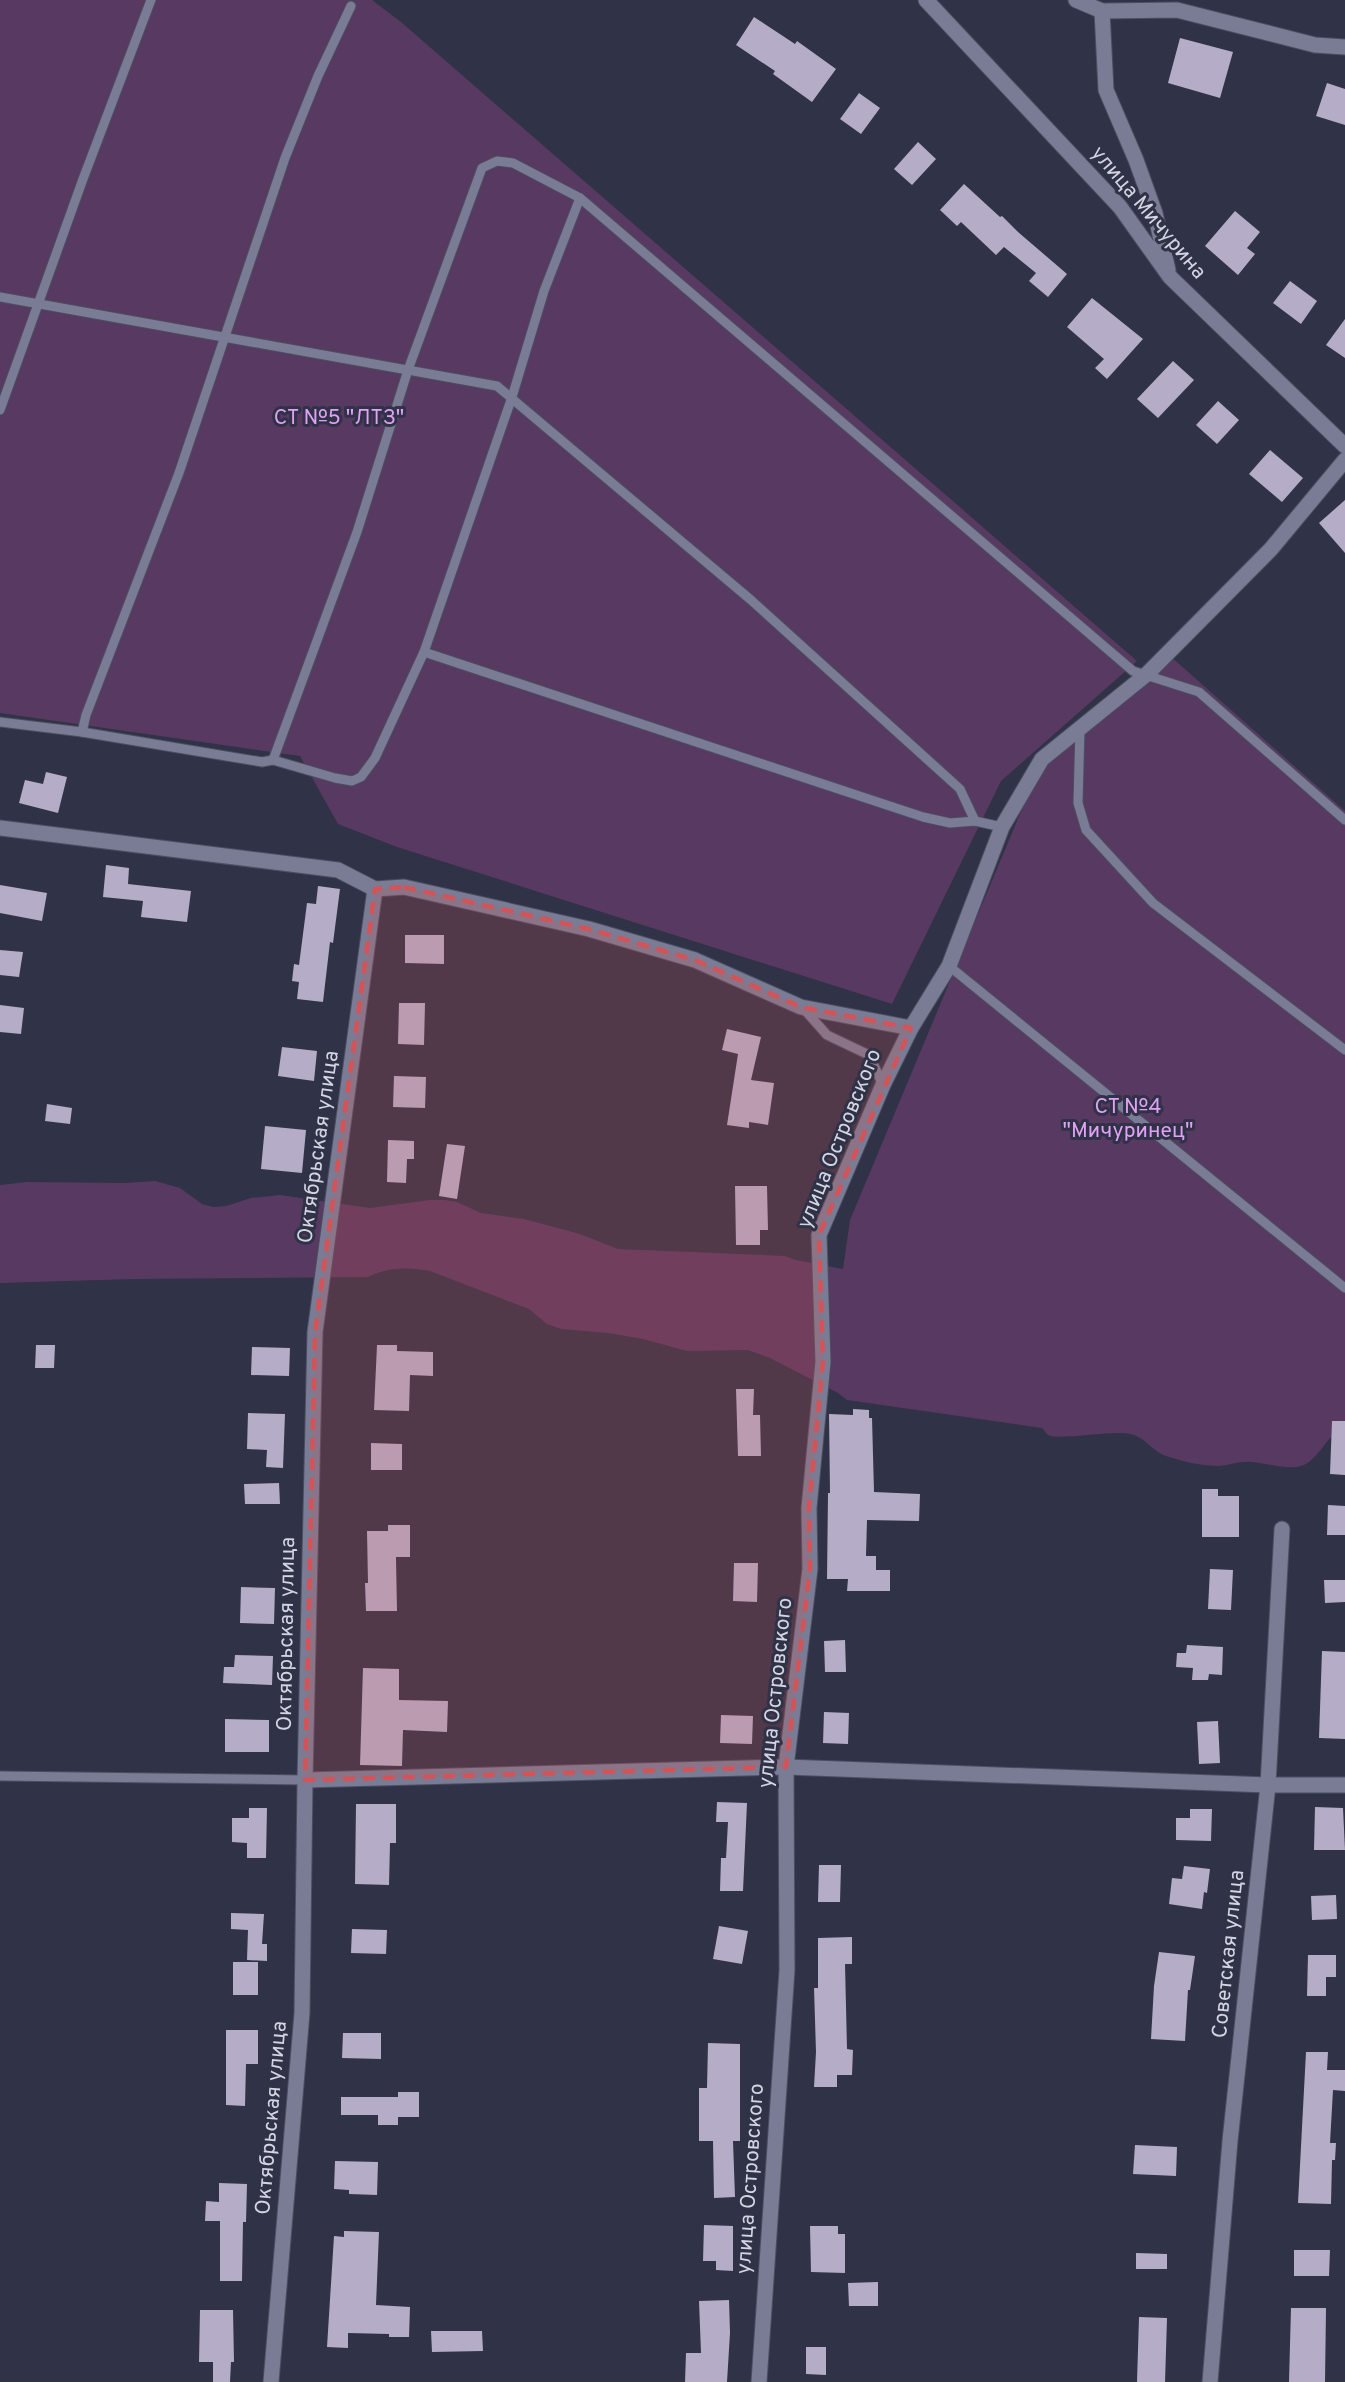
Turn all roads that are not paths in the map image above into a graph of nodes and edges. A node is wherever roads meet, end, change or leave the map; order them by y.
1 (151, 0) edge
2 (926, 0) edge
3 (1076, 0) edge
4 (1192, 0) edge
5 (351, 6) dead end
6 (1177, 10) junction
7 (1102, 11) junction
8 (1345, 47) edge
9 (580, 198) junction
10 (1170, 277) junction
11 (0, 297) edge
12 (39, 304) junction
13 (223, 337) junction
14 (408, 370) junction
15 (512, 397) junction
16 (0, 410) edge
17 (1345, 446) edge
18 (1345, 460) edge
19 (424, 652) junction
20 (1147, 674) junction
21 (0, 722) edge
22 (1080, 729) junction
23 (82, 732) junction
24 (273, 760) junction
25 (1345, 820) edge
26 (975, 821) junction
27 (1002, 827) junction
28 (0, 828) edge
29 (375, 889) junction
30 (949, 966) junction
31 (801, 1007) junction
32 (911, 1028) junction
33 (1345, 1050) edge
34 (883, 1085) junction
35 (1345, 1288) edge
36 (1281, 1529) dead end
37 (786, 1767) junction
38 (0, 1776) edge
39 (305, 1780) junction
40 (1268, 1785) junction
41 (1345, 1785) edge
42 (271, 2382) edge
43 (759, 2382) edge
44 (1210, 2382) edge

1 - 12 lane
2 - 10 street, улица Мичурина
3 - 7 street
4 - 6 street
5 - 13 lane
6 - 7 street
6 - 8 street
7 - 10 street
9 - 14 lane
9 - 15 lane
9 - 20 lane
10 - 17 street, улица Мичурина
11 - 12 lane
12 - 13 lane
12 - 16 lane
13 - 14 lane
13 - 23 lane
14 - 15 lane
14 - 24 lane
15 - 19 lane
15 - 26 lane
18 - 20 street, улица Островского
19 - 24 lane
19 - 26 lane
20 - 22 street, улица Островского
20 - 25 lane
21 - 23 lane
22 - 27 street, улица Островского
22 - 33 lane
23 - 24 lane
26 - 27 lane
27 - 30 street, улица Островского
28 - 29 street
29 - 31 street
29 - 39 street, Октябрьская улица
30 - 32 street, улица Островского
30 - 35 lane
31 - 32 street
31 - 34 lane
32 - 34 street, улица Островского
34 - 37 street, улица Островского
36 - 40 street, Советская улица
37 - 39 street
37 - 40 street
37 - 43 street, улица Островского
38 - 39 lane
39 - 42 street, Октябрьская улица
40 - 41 street
40 - 44 street, Советская улица

